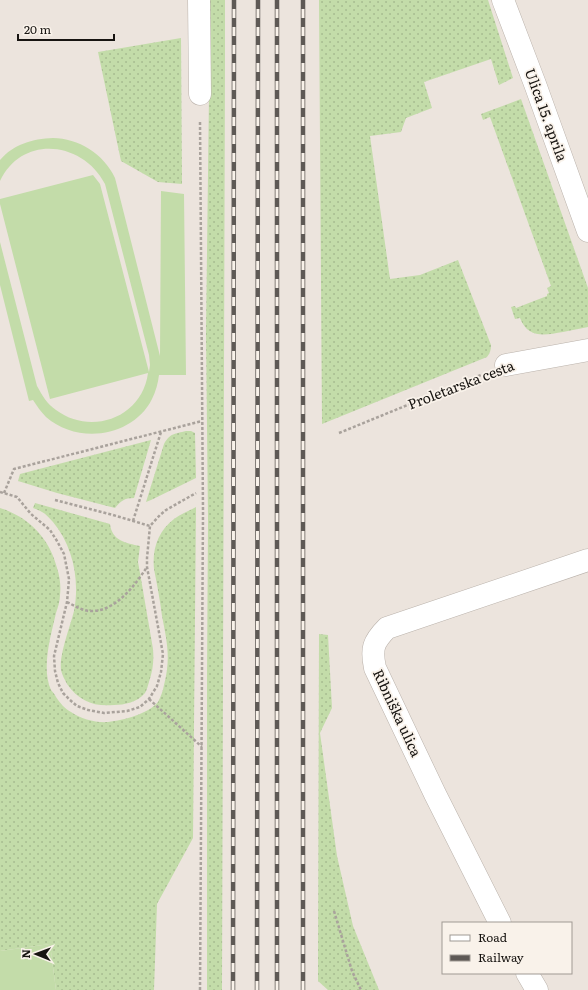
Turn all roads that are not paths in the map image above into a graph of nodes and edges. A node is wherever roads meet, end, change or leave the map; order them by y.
1 (199, 0) edge
2 (503, 0) edge
3 (200, 94) road end
4 (588, 231) edge
5 (588, 350) edge
6 (506, 365) road end
7 (588, 560) edge
8 (499, 922) edge
9 (528, 974) edge
10 (537, 990) edge

1 - 3 street
2 - 4 street, Ulica 15. aprila
5 - 6 street, Proletarska cesta
7 - 8 street, Ribniška ulica
9 - 10 street

